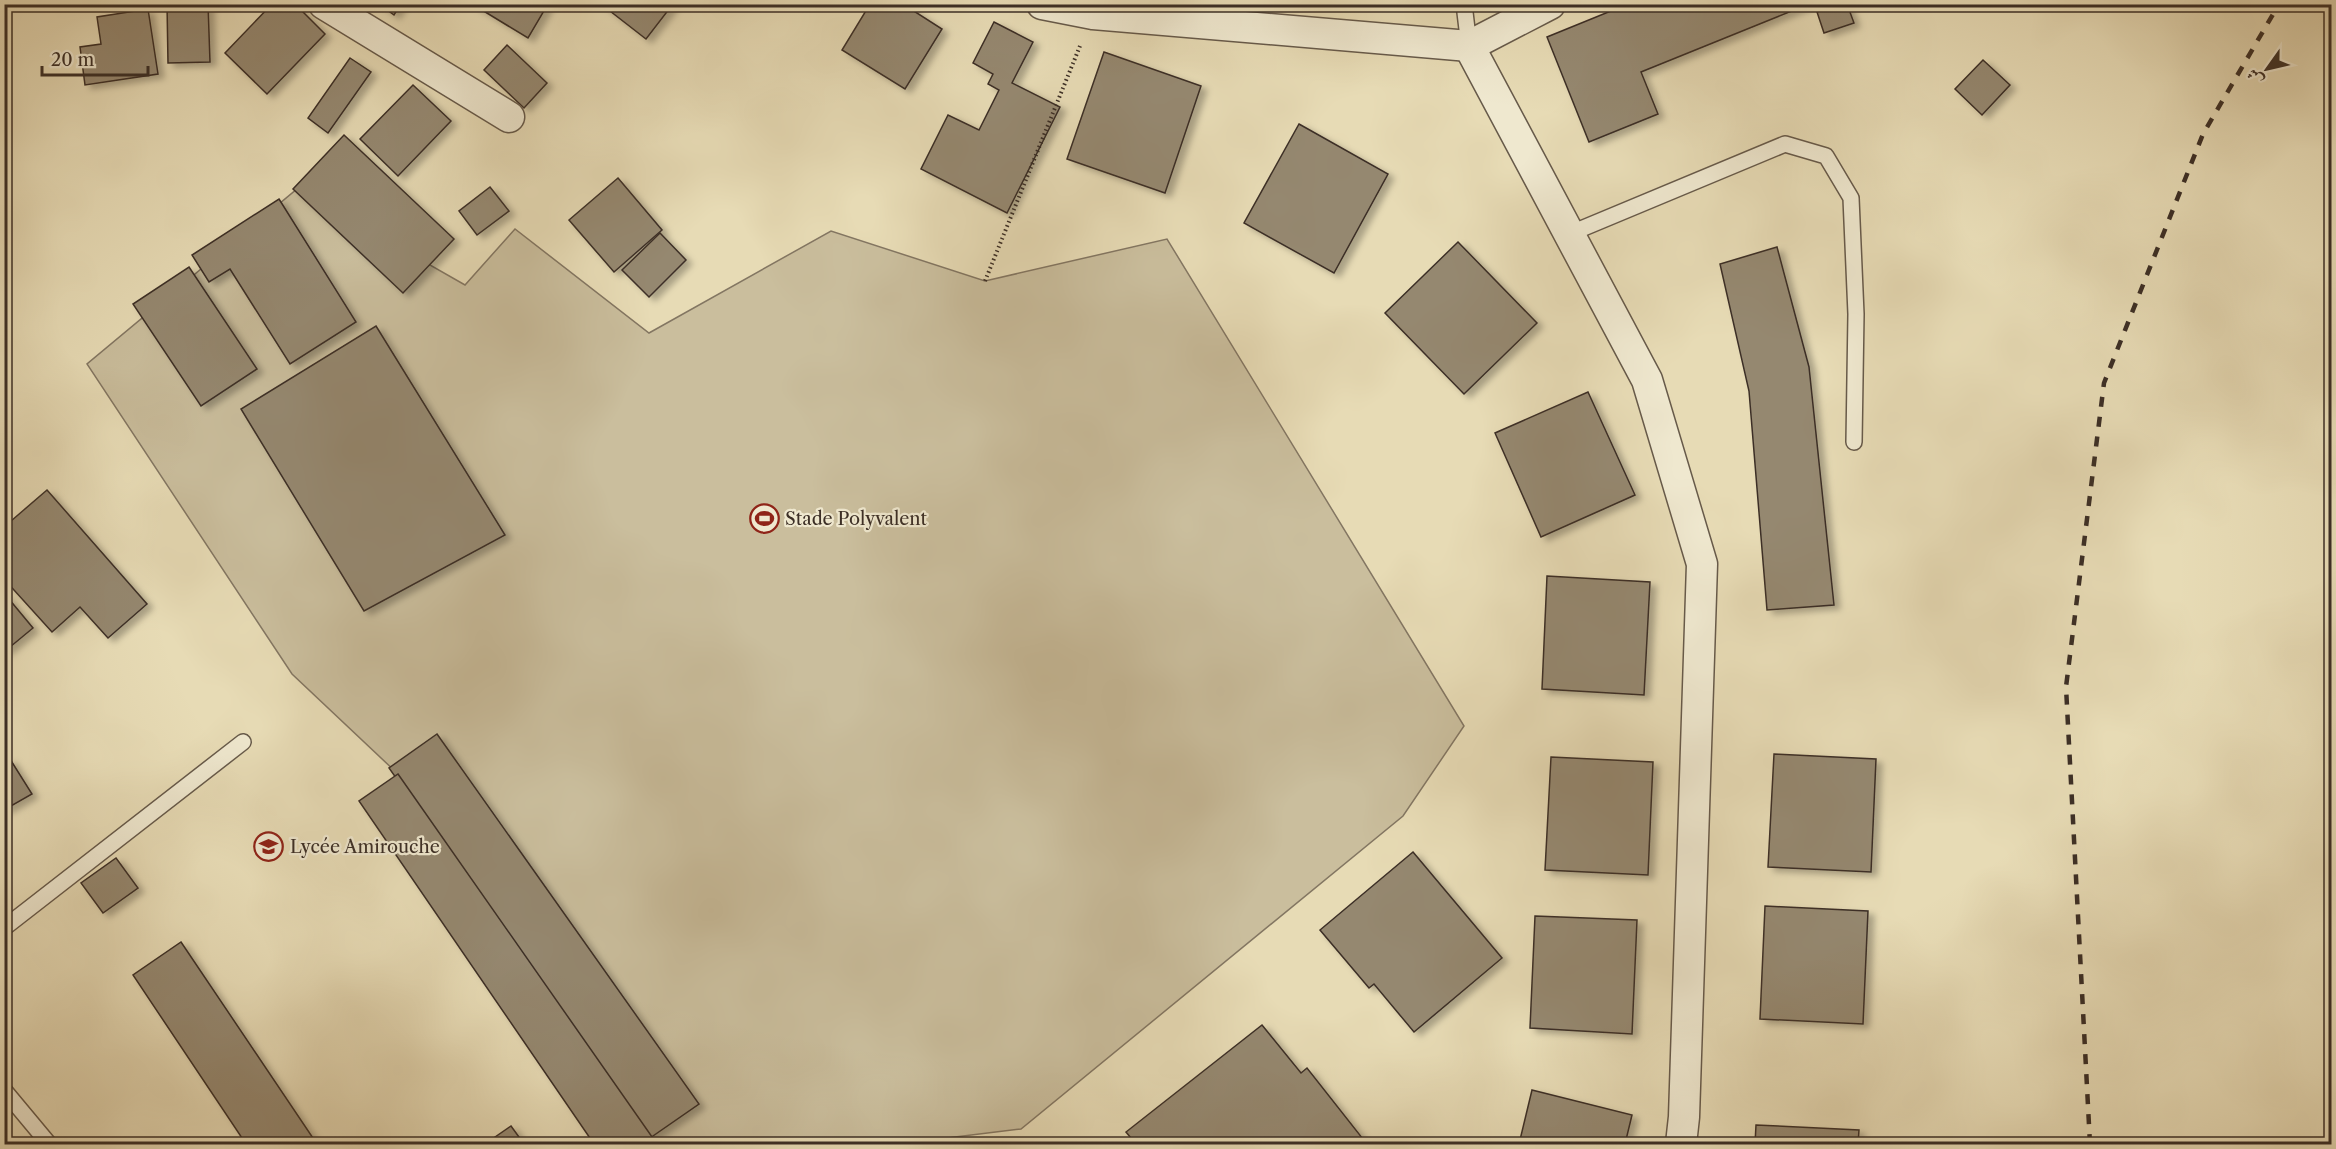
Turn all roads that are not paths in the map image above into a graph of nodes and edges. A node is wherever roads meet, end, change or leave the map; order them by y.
1 (324, 4) edge
2 (1042, 4) edge
3 (1464, 4) edge
4 (1550, 4) edge
5 (1469, 46) junction
6 (509, 117) dead end
7 (1569, 234) junction
8 (1854, 442) dead end
9 (243, 742) dead end
10 (4, 928) edge
11 (4, 1090) edge
12 (49, 1144) edge
13 (1681, 1144) edge

1 - 6 street
2 - 5 street
3 - 5 lane
4 - 5 street
5 - 7 street
7 - 8 lane
7 - 13 street
9 - 10 lane
11 - 12 lane

